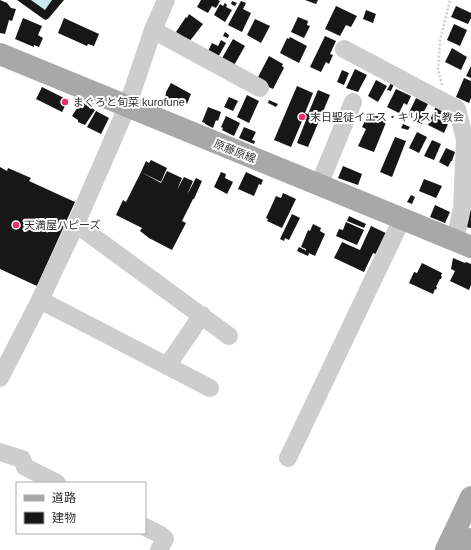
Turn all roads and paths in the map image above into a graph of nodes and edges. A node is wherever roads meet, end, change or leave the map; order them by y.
1 (166, 0) edge
2 (450, 0) edge
3 (154, 30) junction
4 (344, 48) dead end
5 (0, 54) edge
6 (260, 88) dead end
7 (353, 102) dead end
8 (449, 104) junction
9 (127, 107) junction
10 (466, 117) edge
11 (319, 185) junction
12 (402, 219) junction
13 (76, 224) junction
14 (463, 244) edge
15 (40, 300) junction
16 (202, 315) junction
17 (229, 336) dead end
18 (167, 366) junction
19 (2, 368) edge
20 (210, 388) dead end
21 (0, 452) edge
22 (288, 458) dead end
23 (55, 482) edge
24 (471, 497) edge
25 (146, 528) edge
26 (471, 539) edge
27 (160, 550) edge
28 (446, 550) edge
29 (466, 550) edge

1 - 3 street
2 - 8 path
3 - 6 street
3 - 9 street
4 - 8 street
5 - 9 main road, 原藤原線
7 - 11 street
8 - 10 street
9 - 11 main road, 原藤原線
9 - 13 street
10 - 14 street
11 - 12 main road, 原藤原線
12 - 14 main road, 原藤原線
12 - 22 street
13 - 15 street
13 - 16 street
15 - 18 street
15 - 19 street
16 - 17 street
16 - 18 street
18 - 20 street
21 - 23 street
24 - 28 main road
25 - 27 street
26 - 29 main road

